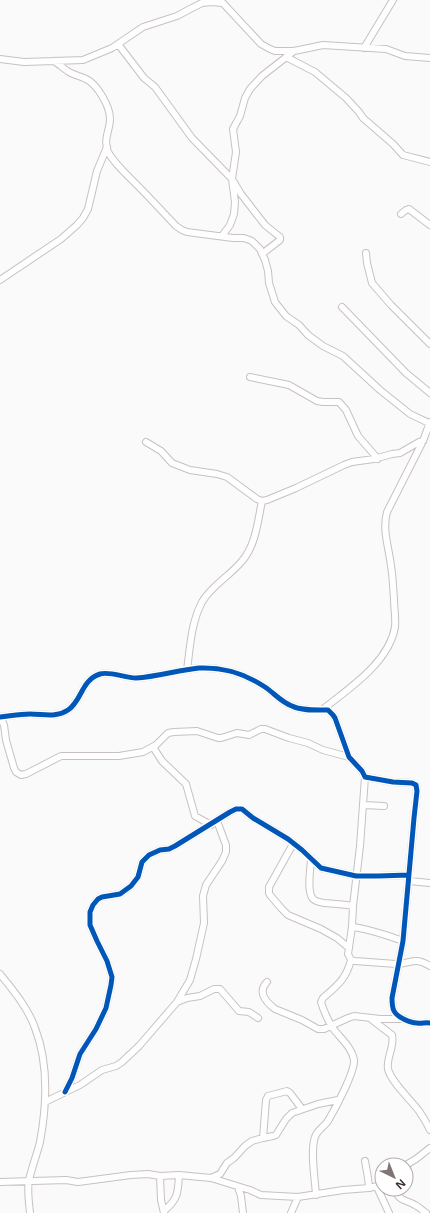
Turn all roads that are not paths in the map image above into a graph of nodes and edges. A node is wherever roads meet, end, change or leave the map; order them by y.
1 (393, 0) edge
2 (221, 2) edge
3 (118, 44) junction
4 (364, 48) junction
5 (294, 51) junction
6 (286, 57) junction
7 (430, 58) edge
8 (0, 59) edge
9 (54, 61) junction
10 (107, 147) junction
11 (430, 162) edge
12 (232, 179) junction
13 (401, 214) dead end
14 (430, 225) edge
15 (222, 236) junction
16 (366, 253) dead end
17 (262, 254) junction
18 (0, 280) edge
19 (342, 307) dead end
20 (430, 344) edge
21 (250, 377) dead end
22 (430, 393) edge
23 (430, 422) edge
24 (423, 440) junction
25 (146, 442) dead end
26 (378, 458) junction
27 (262, 501) junction
28 (187, 670) junction
29 (322, 710) junction
30 (0, 717) edge
31 (153, 746) junction
32 (349, 757) junction
33 (365, 777) junction
34 (363, 805) junction
35 (384, 806) dead end
36 (214, 823) junction
37 (293, 844) junction
38 (311, 858) junction
39 (356, 876) junction
40 (409, 878) junction
41 (430, 883) edge
42 (353, 906) junction
43 (352, 927) junction
44 (403, 941) junction
45 (349, 948) junction
46 (351, 960) junction
47 (399, 964) junction
48 (430, 966) edge
49 (0, 974) edge
50 (267, 982) dead end
51 (177, 1002) junction
52 (258, 1018) dead end
53 (370, 1018) junction
54 (404, 1019) junction
55 (430, 1023) edge
56 (332, 1026) junction
57 (65, 1092) junction
58 (338, 1100) junction
59 (45, 1102) junction
60 (302, 1109) junction
61 (430, 1130) edge
62 (263, 1138) junction
63 (430, 1148) edge
64 (414, 1160) edge
65 (364, 1161) dead end
66 (179, 1175) junction
67 (160, 1176) junction
68 (211, 1178) junction
69 (29, 1180) junction
70 (0, 1182) edge
71 (238, 1187) junction
72 (374, 1187) edge
73 (369, 1188) junction
74 (316, 1195) junction
75 (298, 1197) junction
76 (384, 1197) edge
77 (398, 1197) edge
78 (164, 1212) edge
79 (30, 1213) edge
80 (243, 1213) edge
81 (291, 1213) edge
82 (390, 1213) edge
83 (426, 1213) edge

1 - 4 street
2 - 3 street
2 - 5 street
3 - 9 street
3 - 12 street
4 - 5 street
4 - 7 street
5 - 6 street
6 - 11 street
6 - 12 street
8 - 9 street
9 - 10 street
10 - 15 street
10 - 18 street
12 - 15 street
12 - 17 street
13 - 14 street
15 - 17 street
16 - 20 street
17 - 23 street
19 - 22 street
21 - 26 street
23 - 24 street
24 - 26 street
24 - 29 street
25 - 27 street
26 - 27 street
27 - 28 street
28 - 29 street
28 - 30 street
29 - 32 street
30 - 31 street
31 - 32 street
31 - 36 street
32 - 33 street
33 - 34 street
33 - 40 street
34 - 35 street
34 - 39 street
36 - 37 street
36 - 51 street
36 - 57 street
37 - 38 street
37 - 45 street
38 - 39 street
38 - 42 street
39 - 40 street
39 - 42 street
40 - 41 street
40 - 44 street
42 - 43 street
43 - 44 street
43 - 45 street
44 - 47 street
45 - 46 street
46 - 47 street
46 - 56 street
47 - 48 street
47 - 54 street
49 - 59 street
50 - 56 street
51 - 52 street
51 - 57 street
53 - 54 street
53 - 56 street
53 - 61 street
54 - 55 street
56 - 58 street
57 - 59 street
58 - 60 street
58 - 74 street
59 - 69 street
60 - 62 street
60 - 62 street
62 - 68 street
63 - 64 street
65 - 73 street
66 - 67 street
66 - 68 street
66 - 78 street
67 - 69 street
67 - 78 street
68 - 71 street
69 - 70 street
69 - 79 street
71 - 75 street
71 - 80 street
72 - 73 street
73 - 74 street
74 - 75 street
75 - 81 street
76 - 82 street
77 - 83 street

